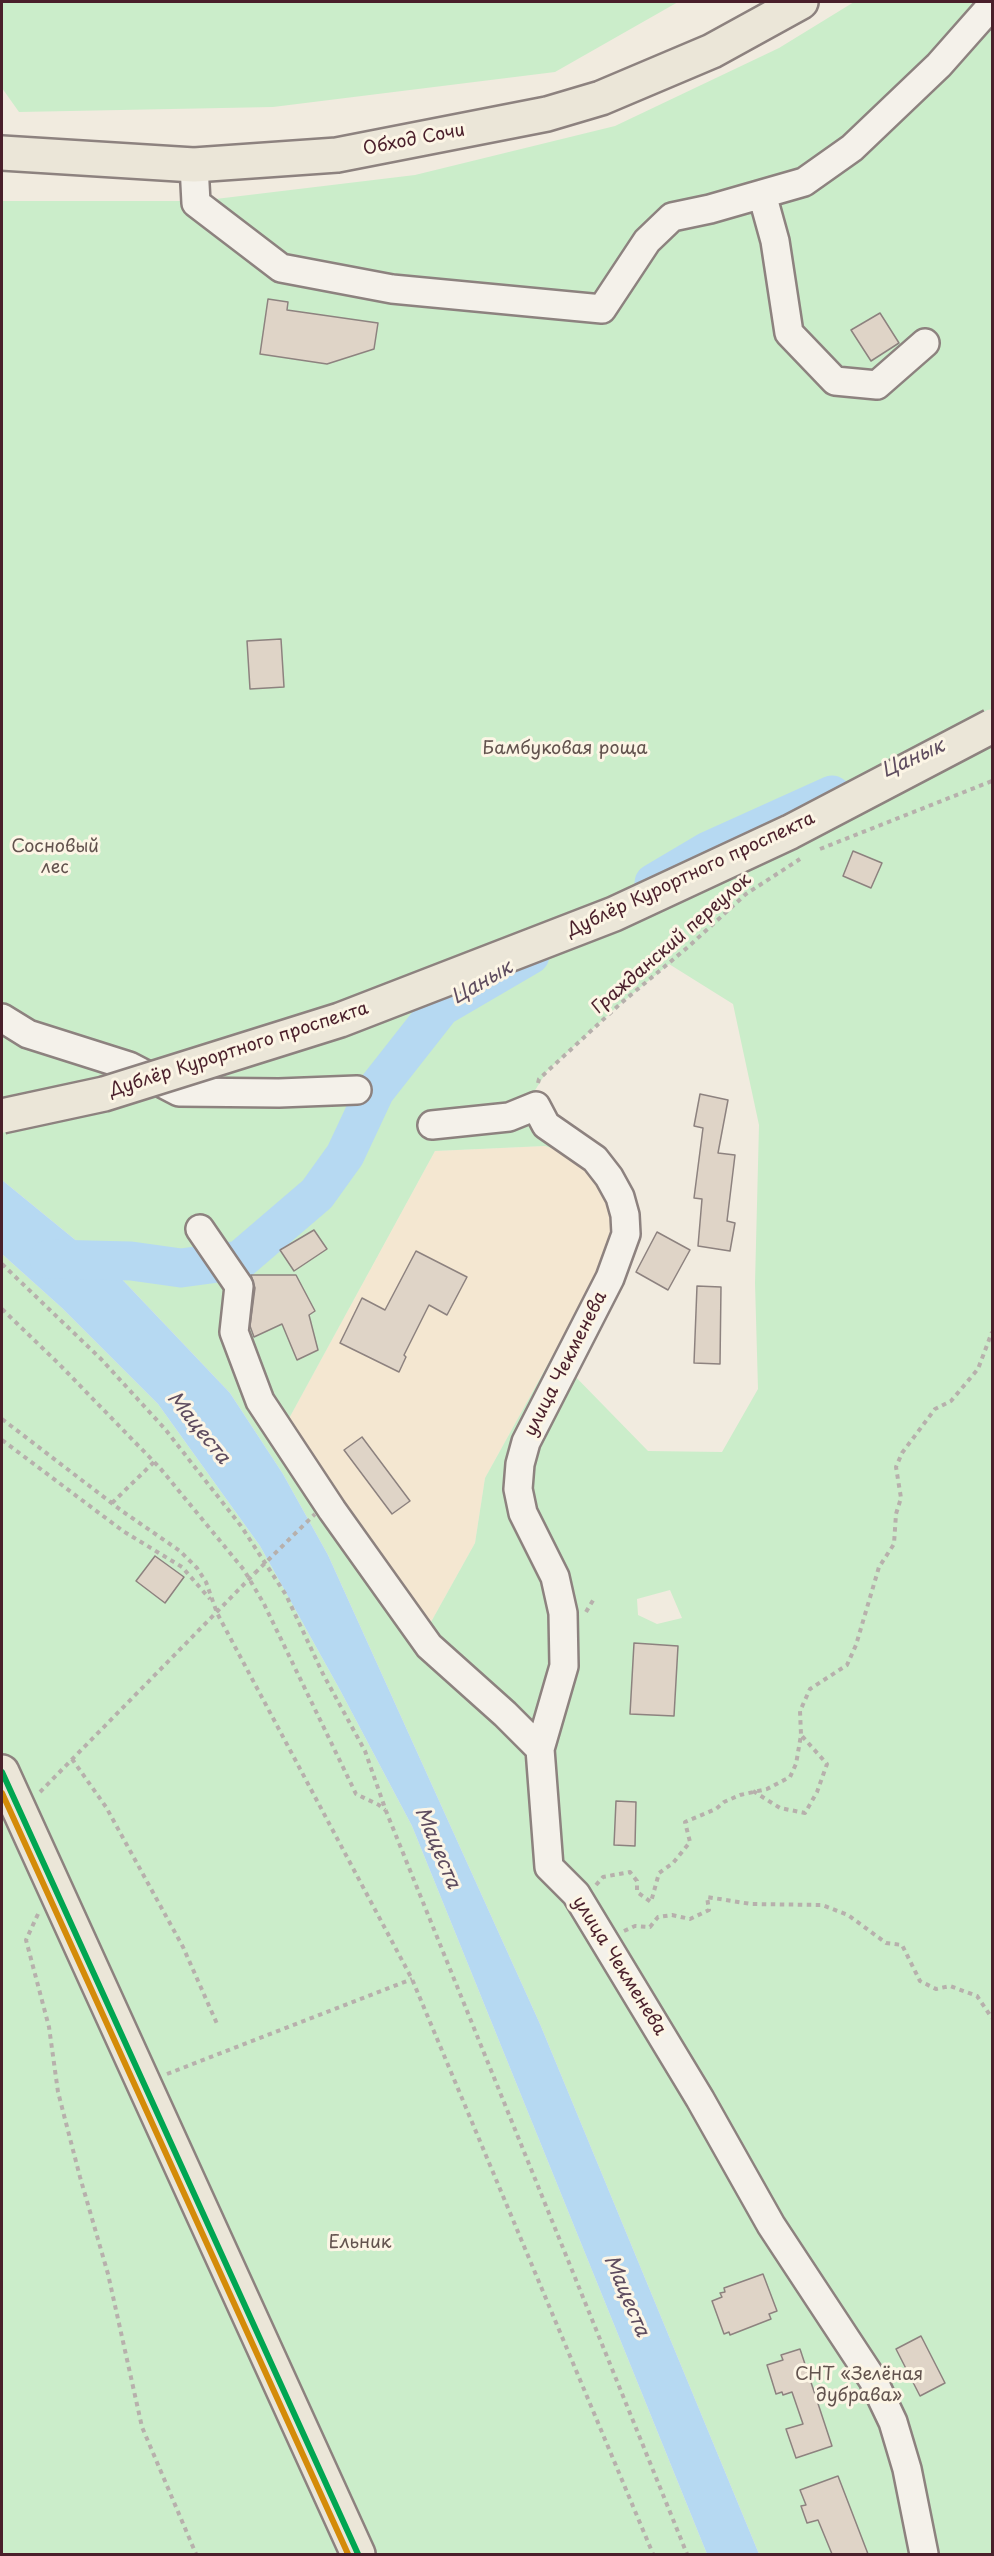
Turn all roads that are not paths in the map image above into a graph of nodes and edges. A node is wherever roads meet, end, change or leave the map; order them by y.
1 (801, 2) edge
2 (993, 5) edge
3 (2, 153) edge
4 (194, 165) junction
5 (762, 194) junction
6 (925, 343) dead end
7 (993, 726) edge
8 (2, 1018) edge
9 (357, 1090) dead end
10 (2, 1116) edge
11 (432, 1125) dead end
12 (200, 1229) dead end
13 (540, 1749) junction
14 (2, 1772) edge
15 (358, 2554) edge
16 (924, 2554) edge

1 - 4 main road, Обход Сочи
2 - 5 street
3 - 4 main road, Обход Сочи
4 - 5 street
5 - 6 street
7 - 10 main road, Дублёр Курортного проспекта, bridge
8 - 9 street
11 - 13 street, улица Чекменева
12 - 13 street
13 - 16 street, улица Чекменева
14 - 15 main road

